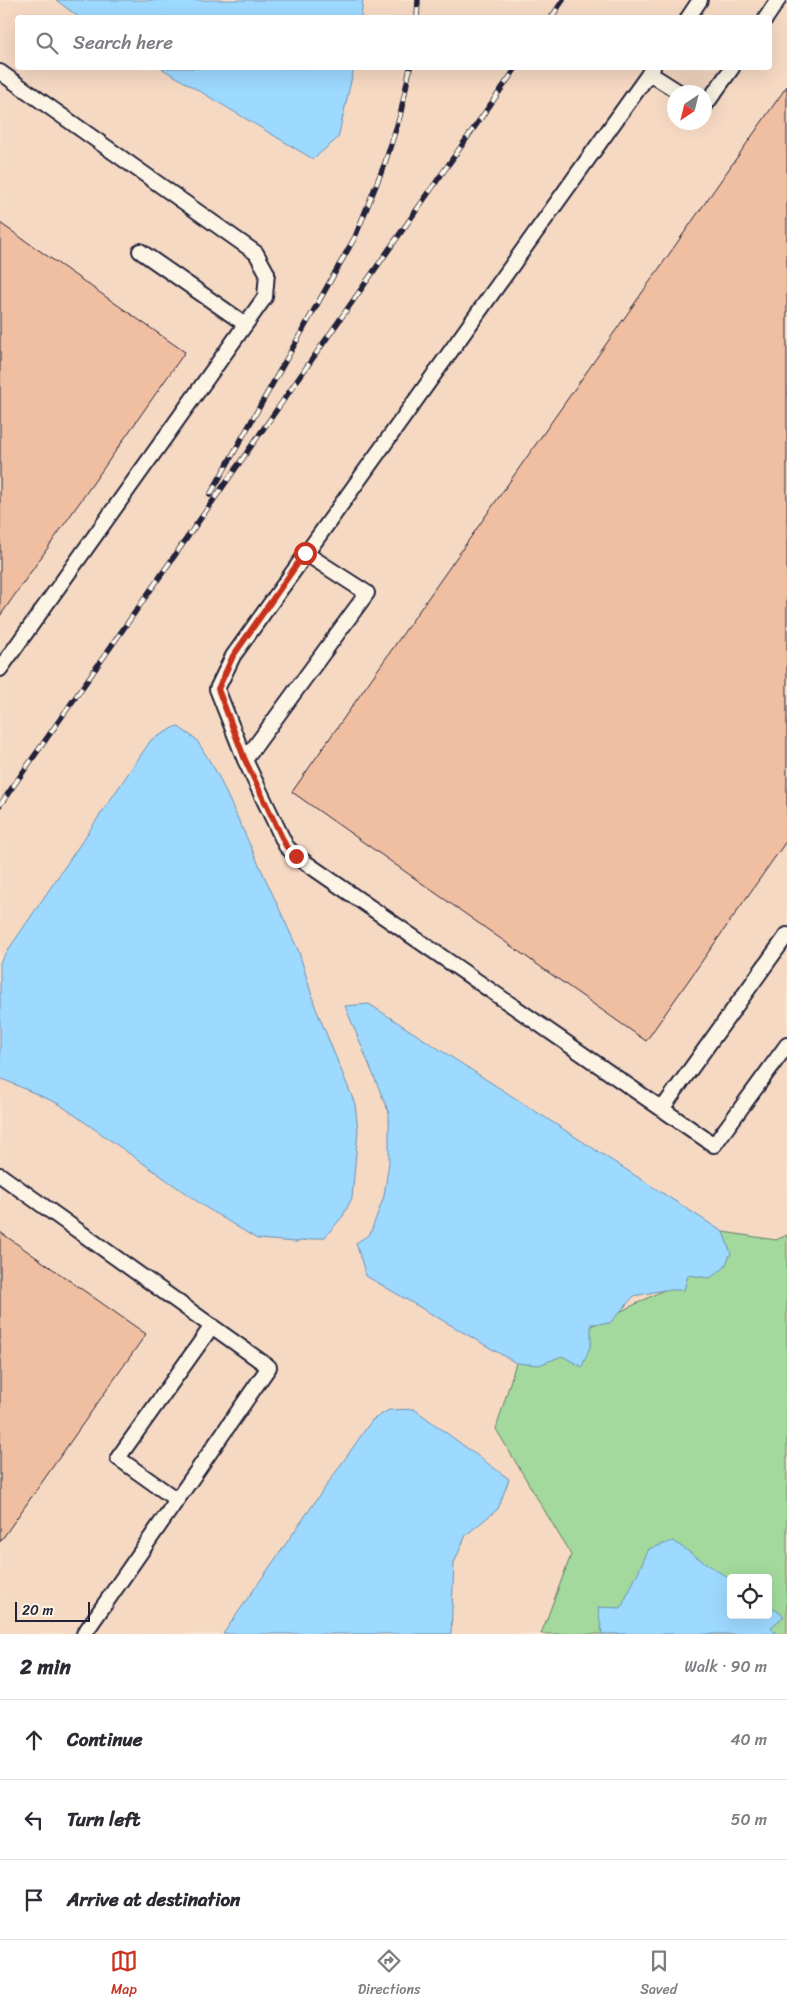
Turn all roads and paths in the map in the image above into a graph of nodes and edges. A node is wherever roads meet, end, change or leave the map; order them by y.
1 (700, 0) edge
2 (778, 0) edge
3 (690, 15) edge
4 (768, 15) edge
5 (651, 70) edge
6 (731, 70) edge
7 (0, 72) edge
8 (670, 85) edge
9 (712, 96) edge
10 (140, 251) dead end
11 (245, 324) junction
12 (305, 553) junction
13 (0, 669) edge
14 (245, 760) junction
15 (787, 935) edge
16 (787, 1045) edge
17 (662, 1109) junction
18 (0, 1175) edge
19 (212, 1326) junction
20 (177, 1500) junction
21 (84, 1634) edge

1 - 3 lane
2 - 4 lane
5 - 8 lane
5 - 12 lane
6 - 9 lane
7 - 11 lane
10 - 11 lane
11 - 13 lane
12 - 14 lane
12 - 14 lane
14 - 17 lane
15 - 17 lane
16 - 17 lane
18 - 19 lane
19 - 20 lane
19 - 20 lane
20 - 21 lane

